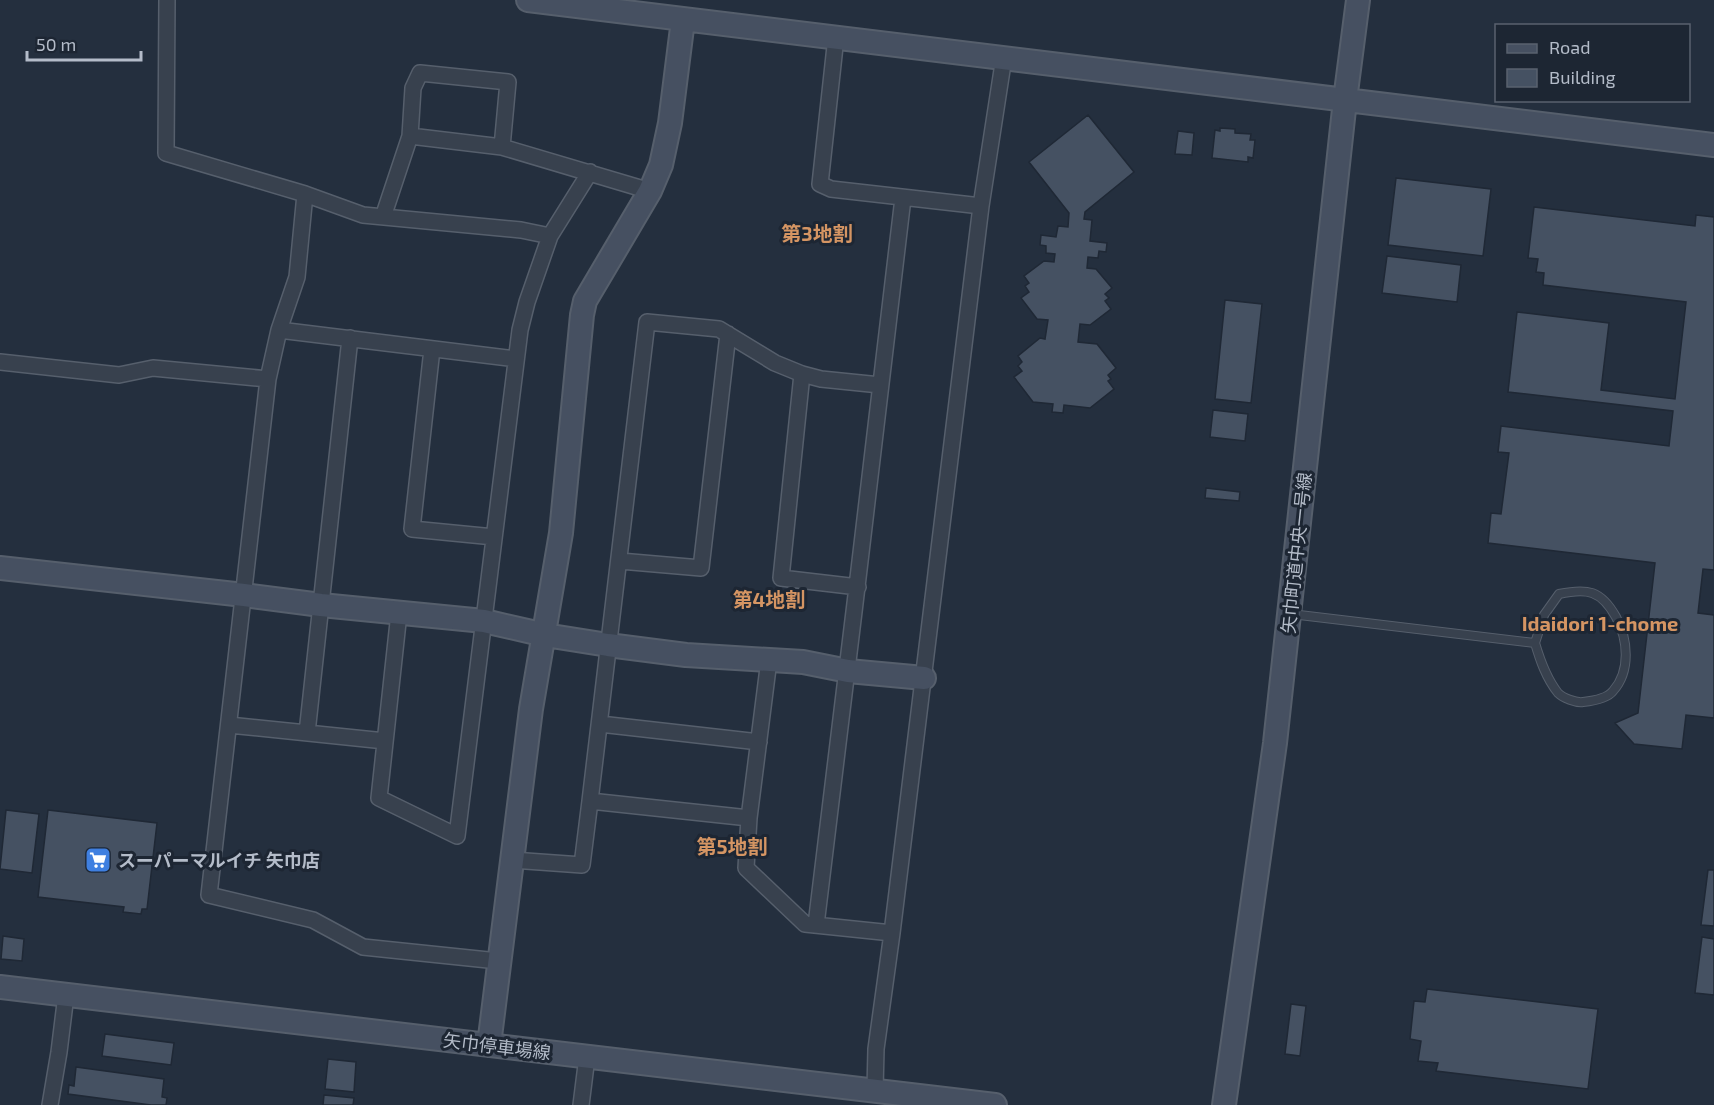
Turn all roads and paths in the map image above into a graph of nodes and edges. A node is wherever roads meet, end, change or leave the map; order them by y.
1 (167, 0) edge
2 (528, 0) edge
3 (1358, 0) edge
4 (683, 20) junction
5 (836, 37) junction
6 (1004, 57) junction
7 (1345, 100) junction
8 (410, 136) junction
9 (1714, 145) edge
10 (502, 147) junction
11 (590, 172) junction
12 (650, 191) junction
13 (305, 194) junction
14 (903, 198) junction
15 (981, 206) junction
16 (384, 217) junction
17 (550, 237) junction
18 (279, 330) junction
19 (728, 334) junction
20 (350, 338) junction
21 (432, 349) junction
22 (516, 359) junction
23 (0, 362) edge
24 (802, 374) junction
25 (268, 379) junction
26 (880, 385) junction
27 (494, 537) junction
28 (620, 561) junction
29 (0, 568) edge
30 (858, 587) junction
31 (244, 595) junction
32 (321, 605) junction
33 (399, 613) junction
34 (1289, 614) junction
35 (484, 621) junction
36 (545, 635) junction
37 (1535, 643) junction
38 (608, 645) junction
39 (769, 660) junction
40 (849, 671) junction
41 (924, 678) junction
42 (600, 724) junction
43 (229, 725) junction
44 (307, 733) junction
45 (385, 741) junction
46 (759, 741) junction
47 (590, 801) junction
48 (749, 818) junction
49 (512, 860) junction
50 (816, 925) junction
51 (892, 933) junction
52 (498, 961) junction
53 (0, 987) edge
54 (66, 995) junction
55 (489, 1045) junction
56 (587, 1057) junction
57 (875, 1090) junction
58 (909, 1100) edge
59 (50, 1105) edge
60 (581, 1105) edge
61 (995, 1105) edge
62 (1224, 1105) edge

1 - 13 street
2 - 4 street
3 - 7 street, 矢巾町道中央一号線
4 - 5 street
4 - 12 street
5 - 6 street
5 - 14 street
6 - 7 street
6 - 15 street
7 - 9 street
7 - 34 street, 矢巾町道中央一号線
8 - 10 street
8 - 10 street
8 - 16 street
10 - 11 street
11 - 12 street
11 - 17 street
12 - 36 street
13 - 16 street
13 - 18 street
14 - 15 street
14 - 26 street
15 - 41 street
16 - 17 street
17 - 22 street
18 - 20 street
18 - 25 street
19 - 24 street
19 - 28 street
19 - 28 street
20 - 21 street
20 - 32 street
21 - 22 street
21 - 27 street
22 - 27 street
23 - 25 street
24 - 26 street
24 - 30 street
25 - 31 street
26 - 30 street
27 - 35 street
28 - 38 street
29 - 31 street
30 - 40 street
31 - 32 street
31 - 43 street
32 - 33 street
32 - 44 street
33 - 35 street
33 - 45 street
34 - 37 lane
34 - 62 street, 矢巾町道中央一号線
35 - 36 street
35 - 45 street
36 - 38 street
36 - 49 street
37 - 37 lane
38 - 39 street
38 - 42 street
39 - 40 street
39 - 46 street
40 - 41 street
40 - 50 street
41 - 51 street
42 - 46 street
42 - 47 street
43 - 44 street
43 - 52 street
44 - 45 street
46 - 48 street
47 - 48 street
47 - 49 street
48 - 50 street
49 - 52 street
50 - 51 street
51 - 57 street
52 - 55 street
53 - 54 street, 矢巾停車場線
54 - 55 street, 矢巾停車場線
54 - 59 street
55 - 56 street, 矢巾停車場線
56 - 57 street, 矢巾停車場線
56 - 60 street
57 - 58 street, 矢巾停車場線
58 - 61 street, 矢巾停車場線

